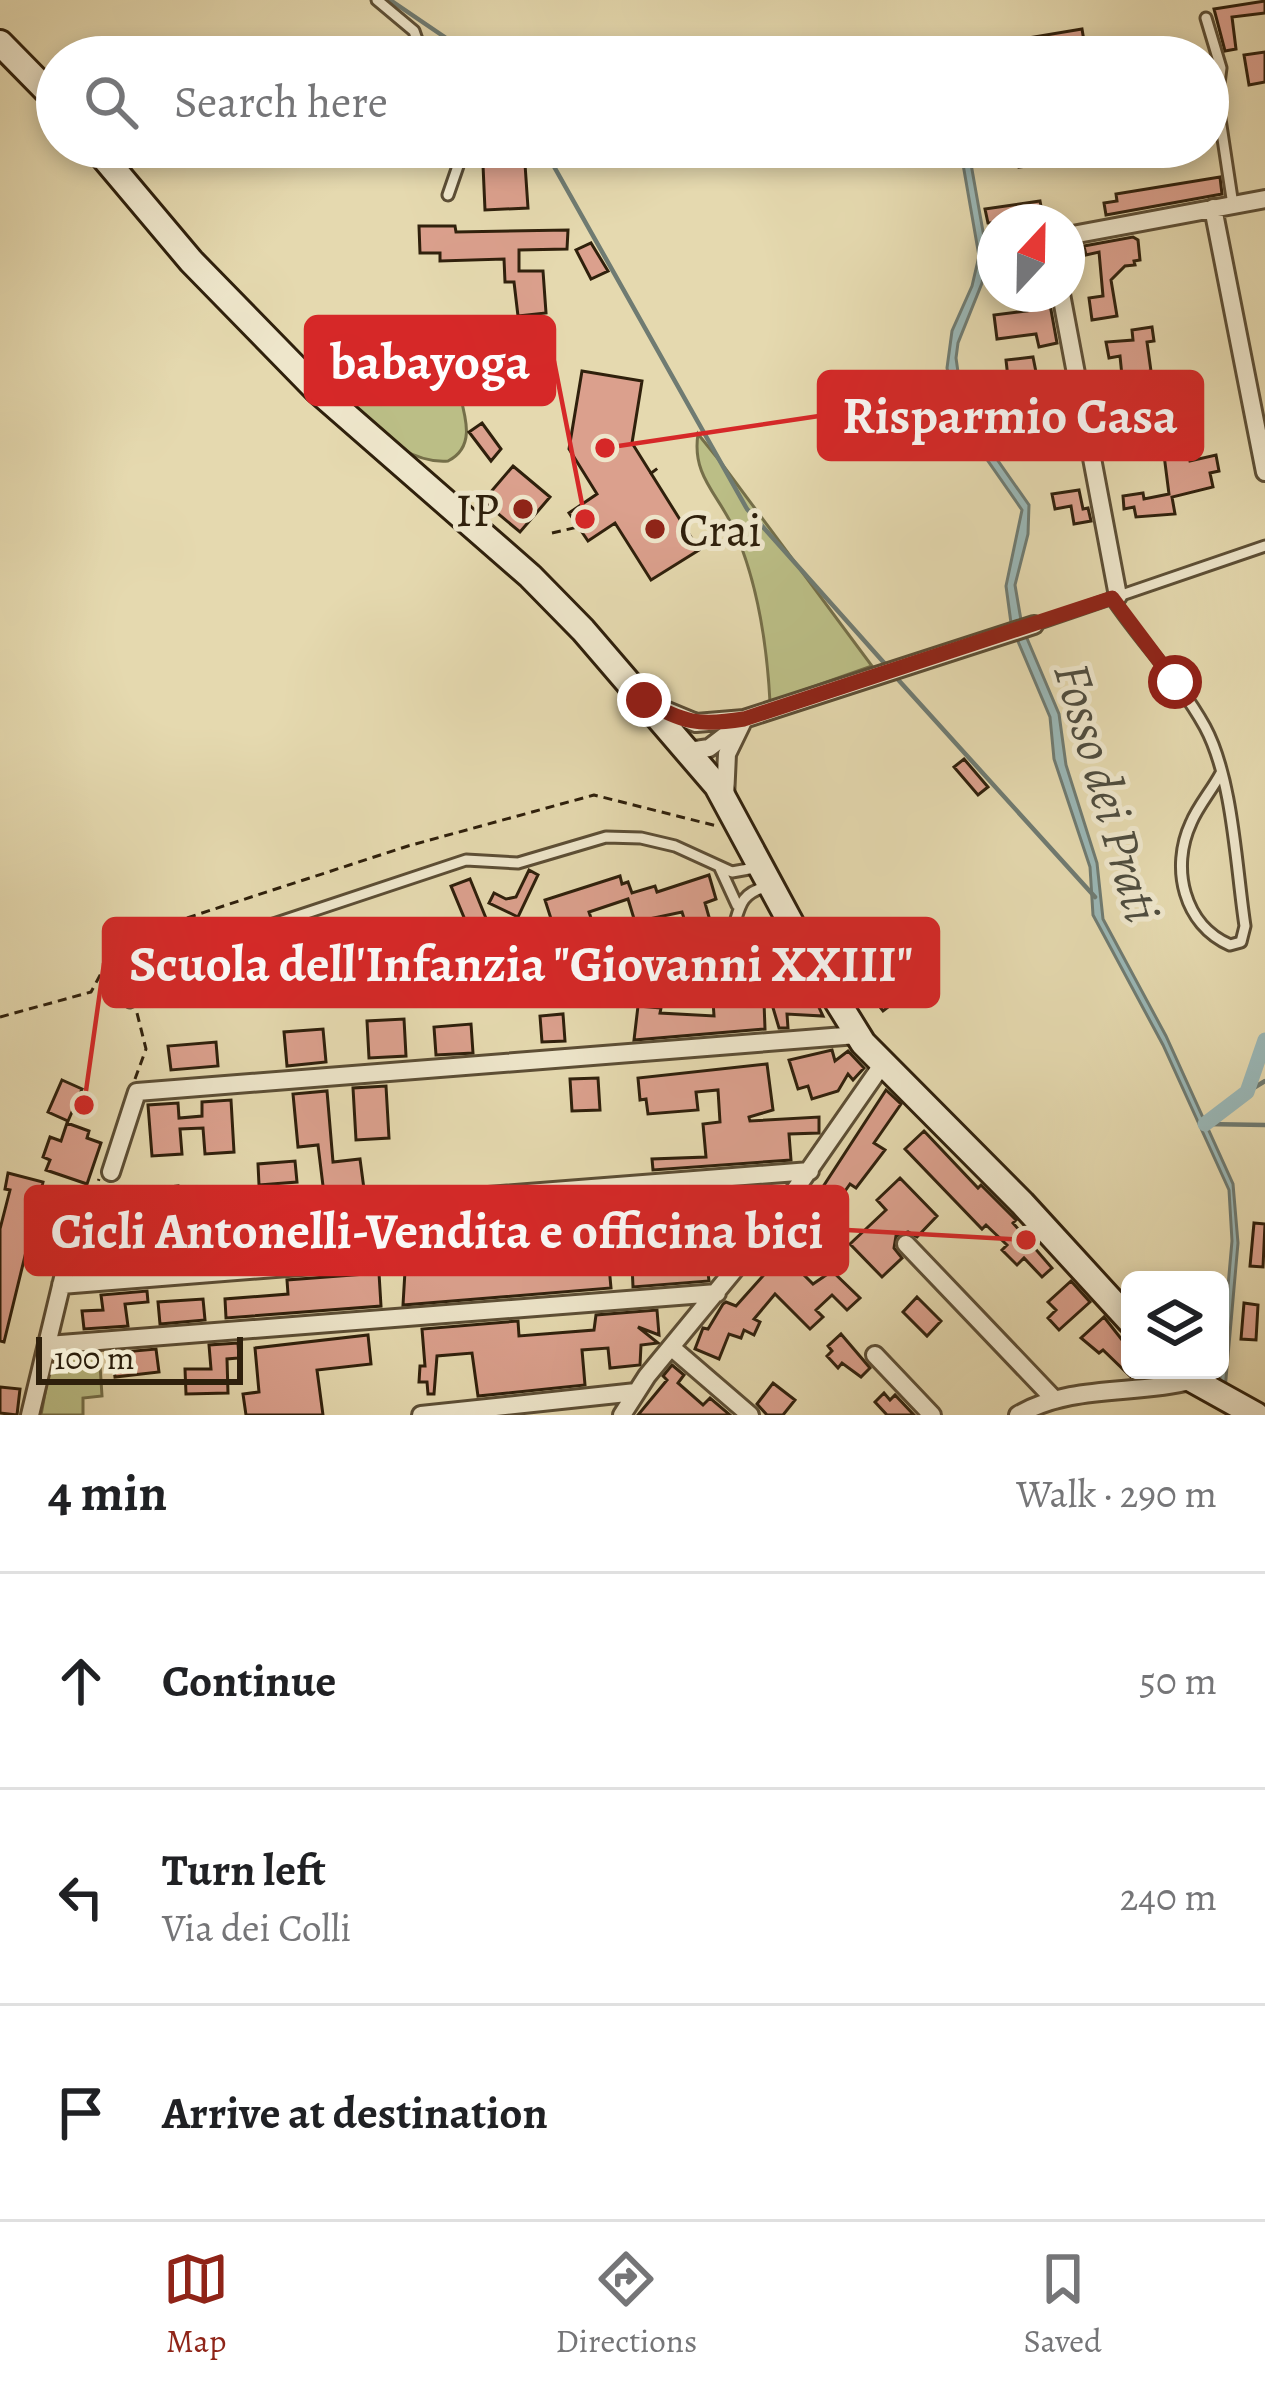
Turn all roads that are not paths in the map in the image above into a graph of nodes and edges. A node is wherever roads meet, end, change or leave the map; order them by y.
1 (377, 0) edge
2 (1206, 18) dead end
3 (416, 36) edge
4 (1211, 36) edge
5 (0, 43) edge
6 (36, 80) edge
7 (112, 168) edge
8 (457, 168) edge
9 (1227, 168) edge
10 (448, 195) dead end
11 (1265, 199) edge
12 (1233, 205) junction
13 (1213, 208) junction
14 (1085, 233) edge
15 (1064, 312) edge
16 (1265, 472) edge
17 (1265, 546) edge
18 (1115, 597) junction
19 (1034, 625) joint
20 (644, 700) junction
21 (744, 719) junction
22 (689, 751) junction
23 (1221, 773) junction
24 (725, 798) junction
25 (720, 868) junction
26 (766, 876) junction
27 (737, 905) junction
28 (602, 926) dead end
29 (130, 1002) dead end
30 (857, 1035) junction
31 (882, 1065) junction
32 (809, 1171) junction
33 (110, 1172) dead end
34 (768, 1229) junction
35 (906, 1244) dead end
36 (62, 1286) junction
37 (717, 1294) junction
38 (1121, 1311) edge
39 (48, 1345) junction
40 (671, 1347) junction
41 (875, 1355) dead end
42 (1200, 1386) edge
43 (636, 1392) junction
44 (1055, 1400) junction
45 (30, 1415) edge
46 (421, 1415) edge
47 (622, 1415) edge
48 (749, 1415) edge
49 (932, 1415) edge
50 (1018, 1415) edge
51 (1256, 1415) edge

1 - 3 lane
2 - 4 lane
5 - 6 street
7 - 20 street
8 - 10 lane
9 - 12 lane
11 - 12 street
12 - 13 street
13 - 14 street
13 - 16 street
15 - 18 street
17 - 18 lane
18 - 19 lane
18 - 23 lane
19 - 21 street
20 - 21 street
20 - 22 street
21 - 22 street
21 - 24 street
22 - 24 street
23 - 23 lane
24 - 26 street
25 - 26 lane
25 - 27 lane
25 - 29 lane
26 - 27 lane
26 - 30 street
27 - 28 lane
30 - 31 street
30 - 33 street
31 - 32 street
31 - 38 street
32 - 34 street
32 - 36 street
34 - 36 street
34 - 37 street
35 - 44 street
36 - 39 street
37 - 39 street
37 - 40 street
39 - 45 street
40 - 43 street
40 - 48 street
41 - 49 street
42 - 44 street
42 - 51 street
43 - 46 street
43 - 47 street
44 - 50 street

